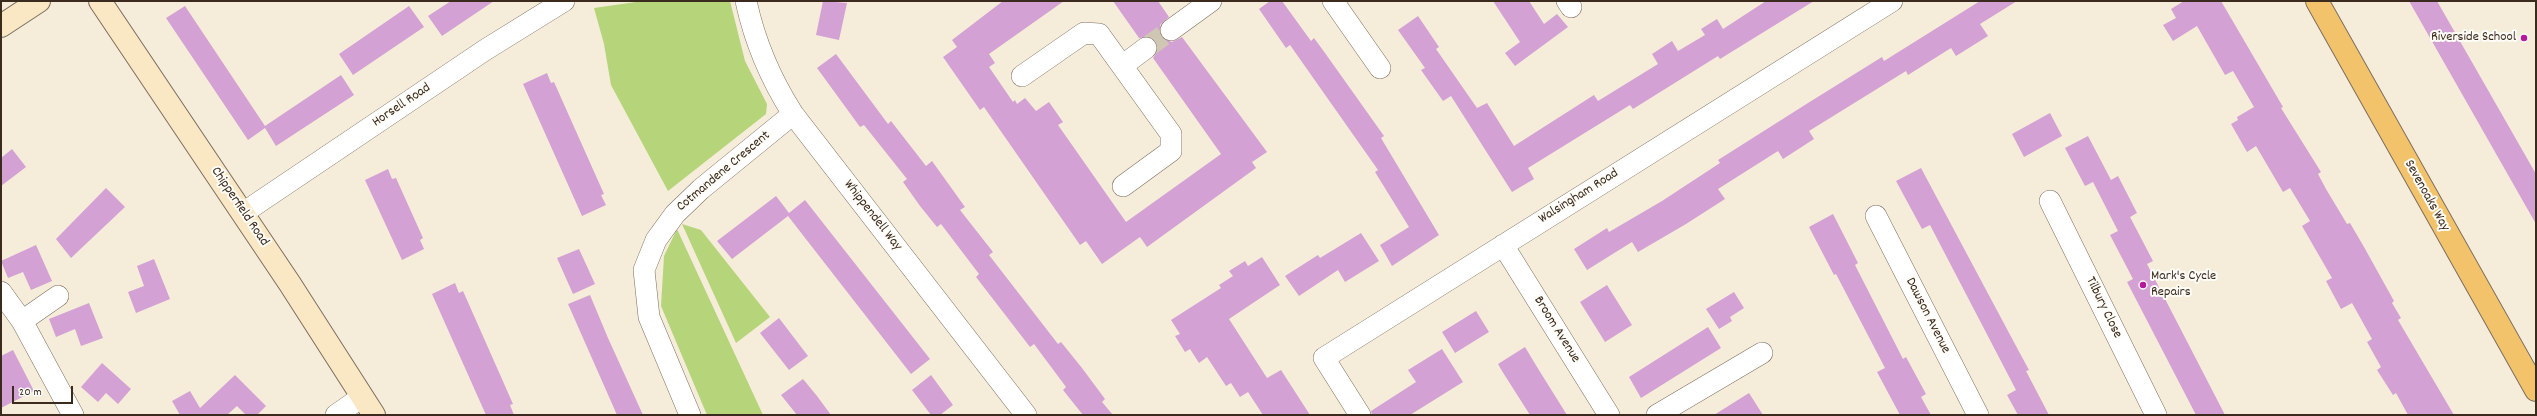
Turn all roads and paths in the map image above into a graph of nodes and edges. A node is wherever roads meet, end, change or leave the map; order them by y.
1 (39, 1) edge
2 (100, 1) edge
3 (564, 1) edge
4 (746, 1) edge
5 (1211, 1) edge
6 (1333, 1) edge
7 (1892, 1) edge
8 (2317, 1) edge
9 (1, 26) edge
10 (1171, 30) tunnel mouth
11 (1146, 48) tunnel mouth
12 (1122, 66) junction
13 (1380, 68) dead end
14 (1022, 76) dead end
15 (793, 114) junction
16 (1123, 186) dead end
17 (2050, 201) dead end
18 (243, 213) junction
19 (1876, 216) dead end
20 (1503, 245) junction
21 (1, 292) edge
22 (58, 296) dead end
23 (22, 321) junction
24 (1762, 353) dead end
25 (2536, 390) edge
26 (368, 406) edge
27 (73, 415) edge
28 (336, 415) edge
29 (690, 415) edge
30 (1026, 415) edge
31 (1360, 415) edge
32 (1609, 415) edge
33 (1658, 415) edge
34 (1978, 415) edge
35 (2156, 415) edge

1 - 9 street
2 - 18 street, Chipperfield Road
3 - 18 street, Horsell Road
4 - 15 street, Whippendell Way
5 - 10 street
6 - 13 street
7 - 20 street, Walsingham Road
8 - 25 main road, Sevenoaks Way
11 - 12 street
12 - 14 street
12 - 16 street
15 - 29 street, Cotmandene Crescent
15 - 30 street, Whippendell Way
17 - 35 street, Tilbury Close
18 - 26 street, Chipperfield Road
19 - 34 street, Dawson Avenue
20 - 31 street, Walsingham Road
20 - 32 street, Broom Avenue
21 - 23 street
22 - 23 street
23 - 27 street
24 - 33 street
26 - 28 street

